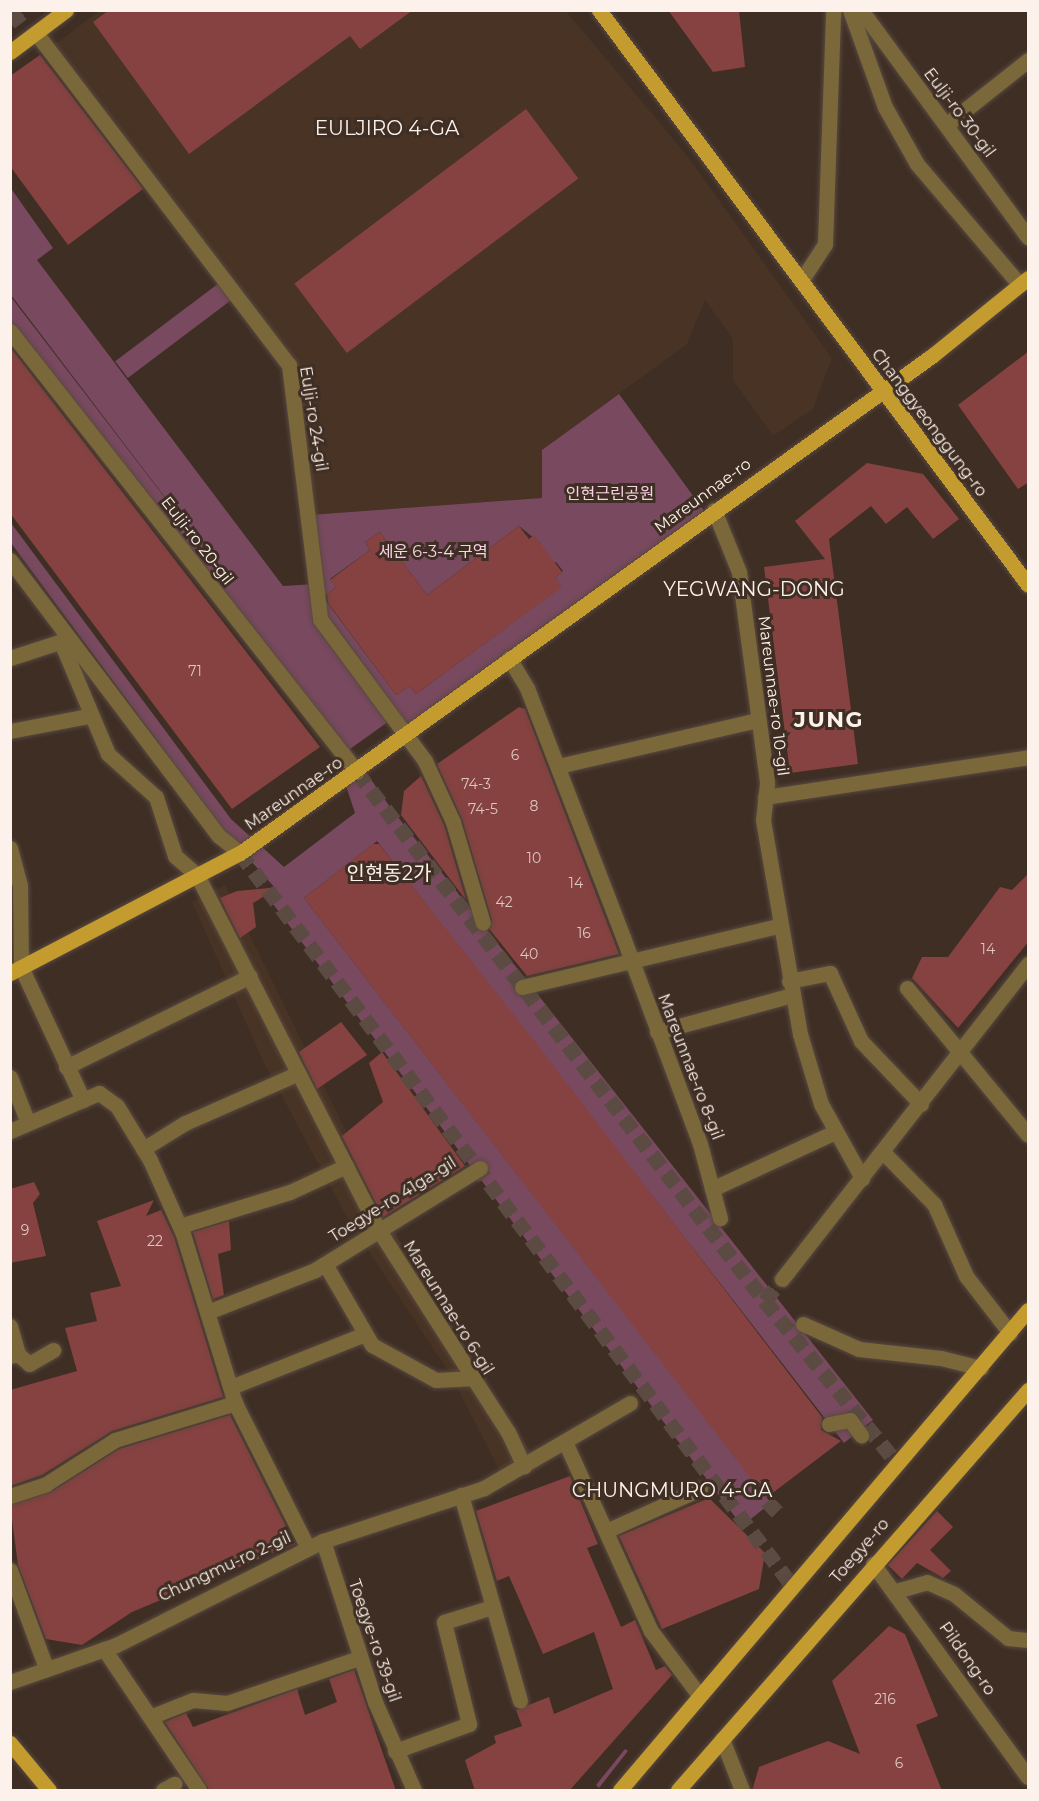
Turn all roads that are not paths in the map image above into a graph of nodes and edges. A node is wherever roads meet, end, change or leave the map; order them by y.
1 (66, 10) edge
2 (599, 10) edge
3 (833, 10) edge
4 (850, 10) edge
5 (861, 10) edge
6 (36, 33) junction
7 (10, 52) edge
8 (1029, 60) edge
9 (946, 125) junction
10 (1029, 237) edge
11 (801, 281) junction
12 (1024, 282) edge
13 (10, 332) edge
14 (883, 390) junction
15 (714, 510) junction
16 (10, 560) edge
17 (1029, 585) edge
18 (66, 640) junction
19 (10, 658) edge
20 (509, 658) junction
21 (88, 716) junction
22 (758, 720) junction
23 (10, 731) edge
24 (407, 735) junction
25 (1029, 757) edge
26 (558, 766) junction
27 (357, 772) junction
28 (765, 797) junction
29 (10, 848) edge
30 (240, 853) junction
31 (197, 875) junction
32 (483, 923) dead end
33 (778, 926) junction
34 (630, 959) junction
35 (1029, 964) edge
36 (16, 970) edge
37 (250, 976) junction
38 (522, 987) dead end
39 (790, 988) junction
40 (907, 988) dead end
41 (657, 1032) junction
42 (962, 1052) junction
43 (66, 1066) junction
44 (299, 1073) junction
45 (10, 1077) edge
46 (83, 1100) junction
47 (921, 1104) junction
48 (28, 1124) junction
49 (10, 1131) edge
50 (835, 1132) junction
51 (1029, 1135) edge
52 (143, 1149) junction
53 (883, 1152) junction
54 (346, 1166) junction
55 (480, 1168) dead end
56 (862, 1178) junction
57 (712, 1189) junction
58 (720, 1218) dead end
59 (180, 1226) junction
60 (378, 1228) junction
61 (325, 1263) junction
62 (782, 1279) tunnel mouth
63 (1029, 1310) edge
64 (210, 1311) junction
65 (803, 1324) dead end
66 (10, 1326) edge
67 (1010, 1332) junction
68 (365, 1334) junction
69 (53, 1350) dead end
70 (14, 1355) edge
71 (981, 1368) junction
72 (471, 1378) junction
73 (231, 1387) junction
74 (1029, 1390) edge
75 (235, 1403) junction
76 (630, 1403) dead end
77 (829, 1424) dead end
78 (861, 1435) dead end
79 (566, 1444) junction
80 (524, 1466) junction
81 (700, 1489) dead end
82 (460, 1495) junction
83 (10, 1496) edge
84 (606, 1531) junction
85 (323, 1541) junction
86 (308, 1548) junction
87 (873, 1564) junction
88 (10, 1570) edge
89 (896, 1591) junction
90 (492, 1607) junction
91 (1029, 1640) edge
92 (104, 1648) junction
93 (359, 1658) junction
94 (46, 1668) junction
95 (10, 1682) edge
96 (699, 1695) junction
97 (520, 1701) dead end
98 (150, 1717) junction
99 (722, 1739) junction
100 (10, 1743) edge
101 (396, 1751) junction
102 (1029, 1777) edge
103 (49, 1791) edge
104 (199, 1791) edge
105 (414, 1791) edge
106 (620, 1791) edge
107 (678, 1791) edge
108 (741, 1791) edge

1 - 6 main road
2 - 11 main road, Changgyeonggung-ro
3 - 11 street
4 - 12 street, Mareunnae-ro
5 - 9 street, Eulji-ro 30-gil
6 - 7 main road
6 - 24 street, Eulji-ro 24-gil
8 - 9 street
9 - 10 street, Eulji-ro 30-gil
11 - 14 main road, Changgyeonggung-ro
12 - 14 main road, Mareunnae-ro
13 - 27 street, Eulji-ro 20-gil
14 - 15 main road, Mareunnae-ro
14 - 17 main road, Changgyeonggung-ro
15 - 20 main road, Mareunnae-ro
15 - 22 street, Mareunnae-ro 10-gil
16 - 18 street
18 - 19 street
18 - 21 street
18 - 30 street
20 - 24 main road, Mareunnae-ro
20 - 26 street, Mareunnae-ro 8-gil
21 - 23 street
21 - 31 street
22 - 26 street
22 - 28 street, Mareunnae-ro 10-gil
24 - 27 main road, Mareunnae-ro
24 - 32 street
25 - 28 street
26 - 34 street, Mareunnae-ro 8-gil
27 - 30 main road, Mareunnae-ro
28 - 33 street, Mareunnae-ro 10-gil
29 - 36 street
30 - 31 main road, Mareunnae-ro
31 - 36 main road, Mareunnae-ro
31 - 37 street, Mareunnae-ro 6-gil
33 - 34 street
33 - 39 street, Mareunnae-ro 10-gil
34 - 38 street
34 - 41 street, Mareunnae-ro 8-gil
35 - 42 street
36 - 43 street
37 - 43 street
37 - 44 street, Mareunnae-ro 6-gil
39 - 41 street
39 - 47 street
39 - 50 street, Mareunnae-ro 10-gil
40 - 42 street
41 - 57 street, Mareunnae-ro 8-gil
42 - 47 street
42 - 51 street
43 - 46 street
44 - 52 street
44 - 54 street, Mareunnae-ro 6-gil
45 - 48 street
46 - 48 street
46 - 52 street
47 - 53 street
48 - 49 street
50 - 56 street, Mareunnae-ro 10-gil
50 - 57 street
52 - 59 street
53 - 56 street
53 - 67 street
54 - 59 street
54 - 60 street, Mareunnae-ro 6-gil
55 - 60 street, Toegye-ro 41ga-gil
56 - 62 street
57 - 58 street, Mareunnae-ro 8-gil
59 - 64 street
60 - 61 street, Toegye-ro 41ga-gil
60 - 72 street, Mareunnae-ro 6-gil
61 - 64 street, Toegye-ro 41ga-gil
61 - 68 street, Toegye-ro 41ga-gil
63 - 67 main road, Toegye-ro
64 - 73 street
65 - 71 street
66 - 70 street
67 - 71 main road, Toegye-ro
68 - 72 street, Toegye-ro 41ga-gil
68 - 73 street
69 - 70 street
71 - 96 main road, Toegye-ro
72 - 80 street, Mareunnae-ro 6-gil
73 - 75 street
74 - 87 main road, Toegye-ro
75 - 83 street
75 - 86 street
76 - 79 street, Chungmu-ro 2-gil
77 - 78 street
79 - 80 street, Chungmu-ro 2-gil
79 - 84 street
80 - 82 street, Chungmu-ro 2-gil
81 - 84 street
82 - 85 street, Chungmu-ro 2-gil
82 - 90 street
84 - 96 street
85 - 86 street, Chungmu-ro 2-gil
85 - 93 street, Toegye-ro 39-gil
86 - 92 street, Chungmu-ro 2-gil
87 - 89 street, Pildong-ro
87 - 99 main road, Toegye-ro
88 - 94 street
89 - 91 street
89 - 102 street, Pildong-ro
90 - 97 street
90 - 101 street
92 - 94 street, Chungmu-ro 2-gil
92 - 98 street
93 - 98 street
93 - 101 street, Toegye-ro 39-gil
94 - 95 street, Chungmu-ro 2-gil
96 - 106 main road, Toegye-ro
98 - 104 street
99 - 107 main road, Toegye-ro
99 - 108 street
100 - 103 main road
101 - 105 street, Toegye-ro 39-gil

